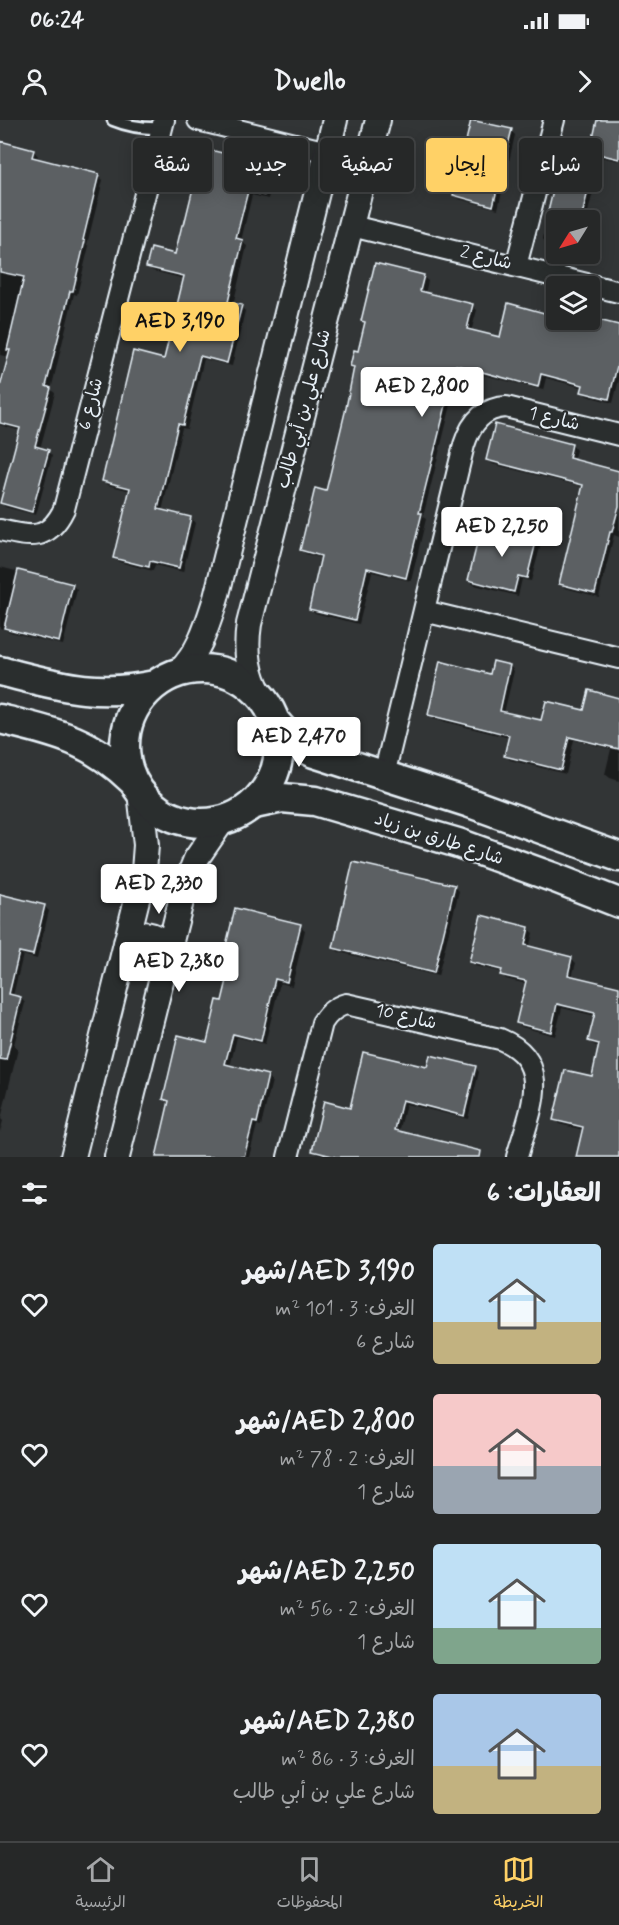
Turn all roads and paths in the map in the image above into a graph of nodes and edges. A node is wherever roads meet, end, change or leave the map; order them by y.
1 (113, 120) edge
2 (198, 120) edge
3 (335, 120) edge
4 (378, 120) edge
5 (554, 120) edge
6 (164, 124) edge
7 (330, 138) edge
8 (320, 150) edge
9 (320, 180) edge
10 (352, 226) junction
11 (516, 266) junction
12 (619, 292) edge
13 (619, 435) edge
14 (0, 530) edge
15 (216, 598) junction
16 (252, 610) junction
17 (424, 611) junction
18 (619, 658) edge
19 (0, 671) edge
20 (166, 679) junction
21 (268, 709) junction
22 (0, 719) edge
23 (384, 775) junction
24 (137, 787) junction
25 (254, 804) junction
26 (223, 820) junction
27 (573, 839) junction
28 (619, 856) edge
29 (619, 864) edge
30 (555, 878) junction
31 (619, 902) edge
32 (126, 943) junction
33 (166, 957) junction
34 (73, 1157) edge
35 (117, 1157) edge
36 (288, 1157) edge
37 (517, 1157) edge

1 - 6 lane
2 - 8 street
3 - 7 street
4 - 10 street, شارع علي بن أبي طالب
5 - 11 street
6 - 14 street, شارع 6
9 - 15 street
10 - 11 street, شارع 2
10 - 16 street, شارع علي بن أبي طالب
11 - 12 street, شارع 2
13 - 17 street, شارع 1
15 - 16 street
15 - 20 street
16 - 21 street, شارع علي بن أبي طالب
17 - 18 street
17 - 23 street, شارع 1
19 - 20 main road
20 - 21 main road
20 - 24 main road
21 - 23 main road
21 - 25 main road
22 - 24 main road
23 - 27 main road
24 - 26 main road
24 - 32 street
25 - 26 main road
25 - 30 main road, شارع طارق بن زياد
26 - 33 street
27 - 28 main road
27 - 30 main road
29 - 31 main road
30 - 31 main road, شارع طارق بن زياد
32 - 33 street
32 - 34 street
33 - 35 street
36 - 37 street, شارع 10

